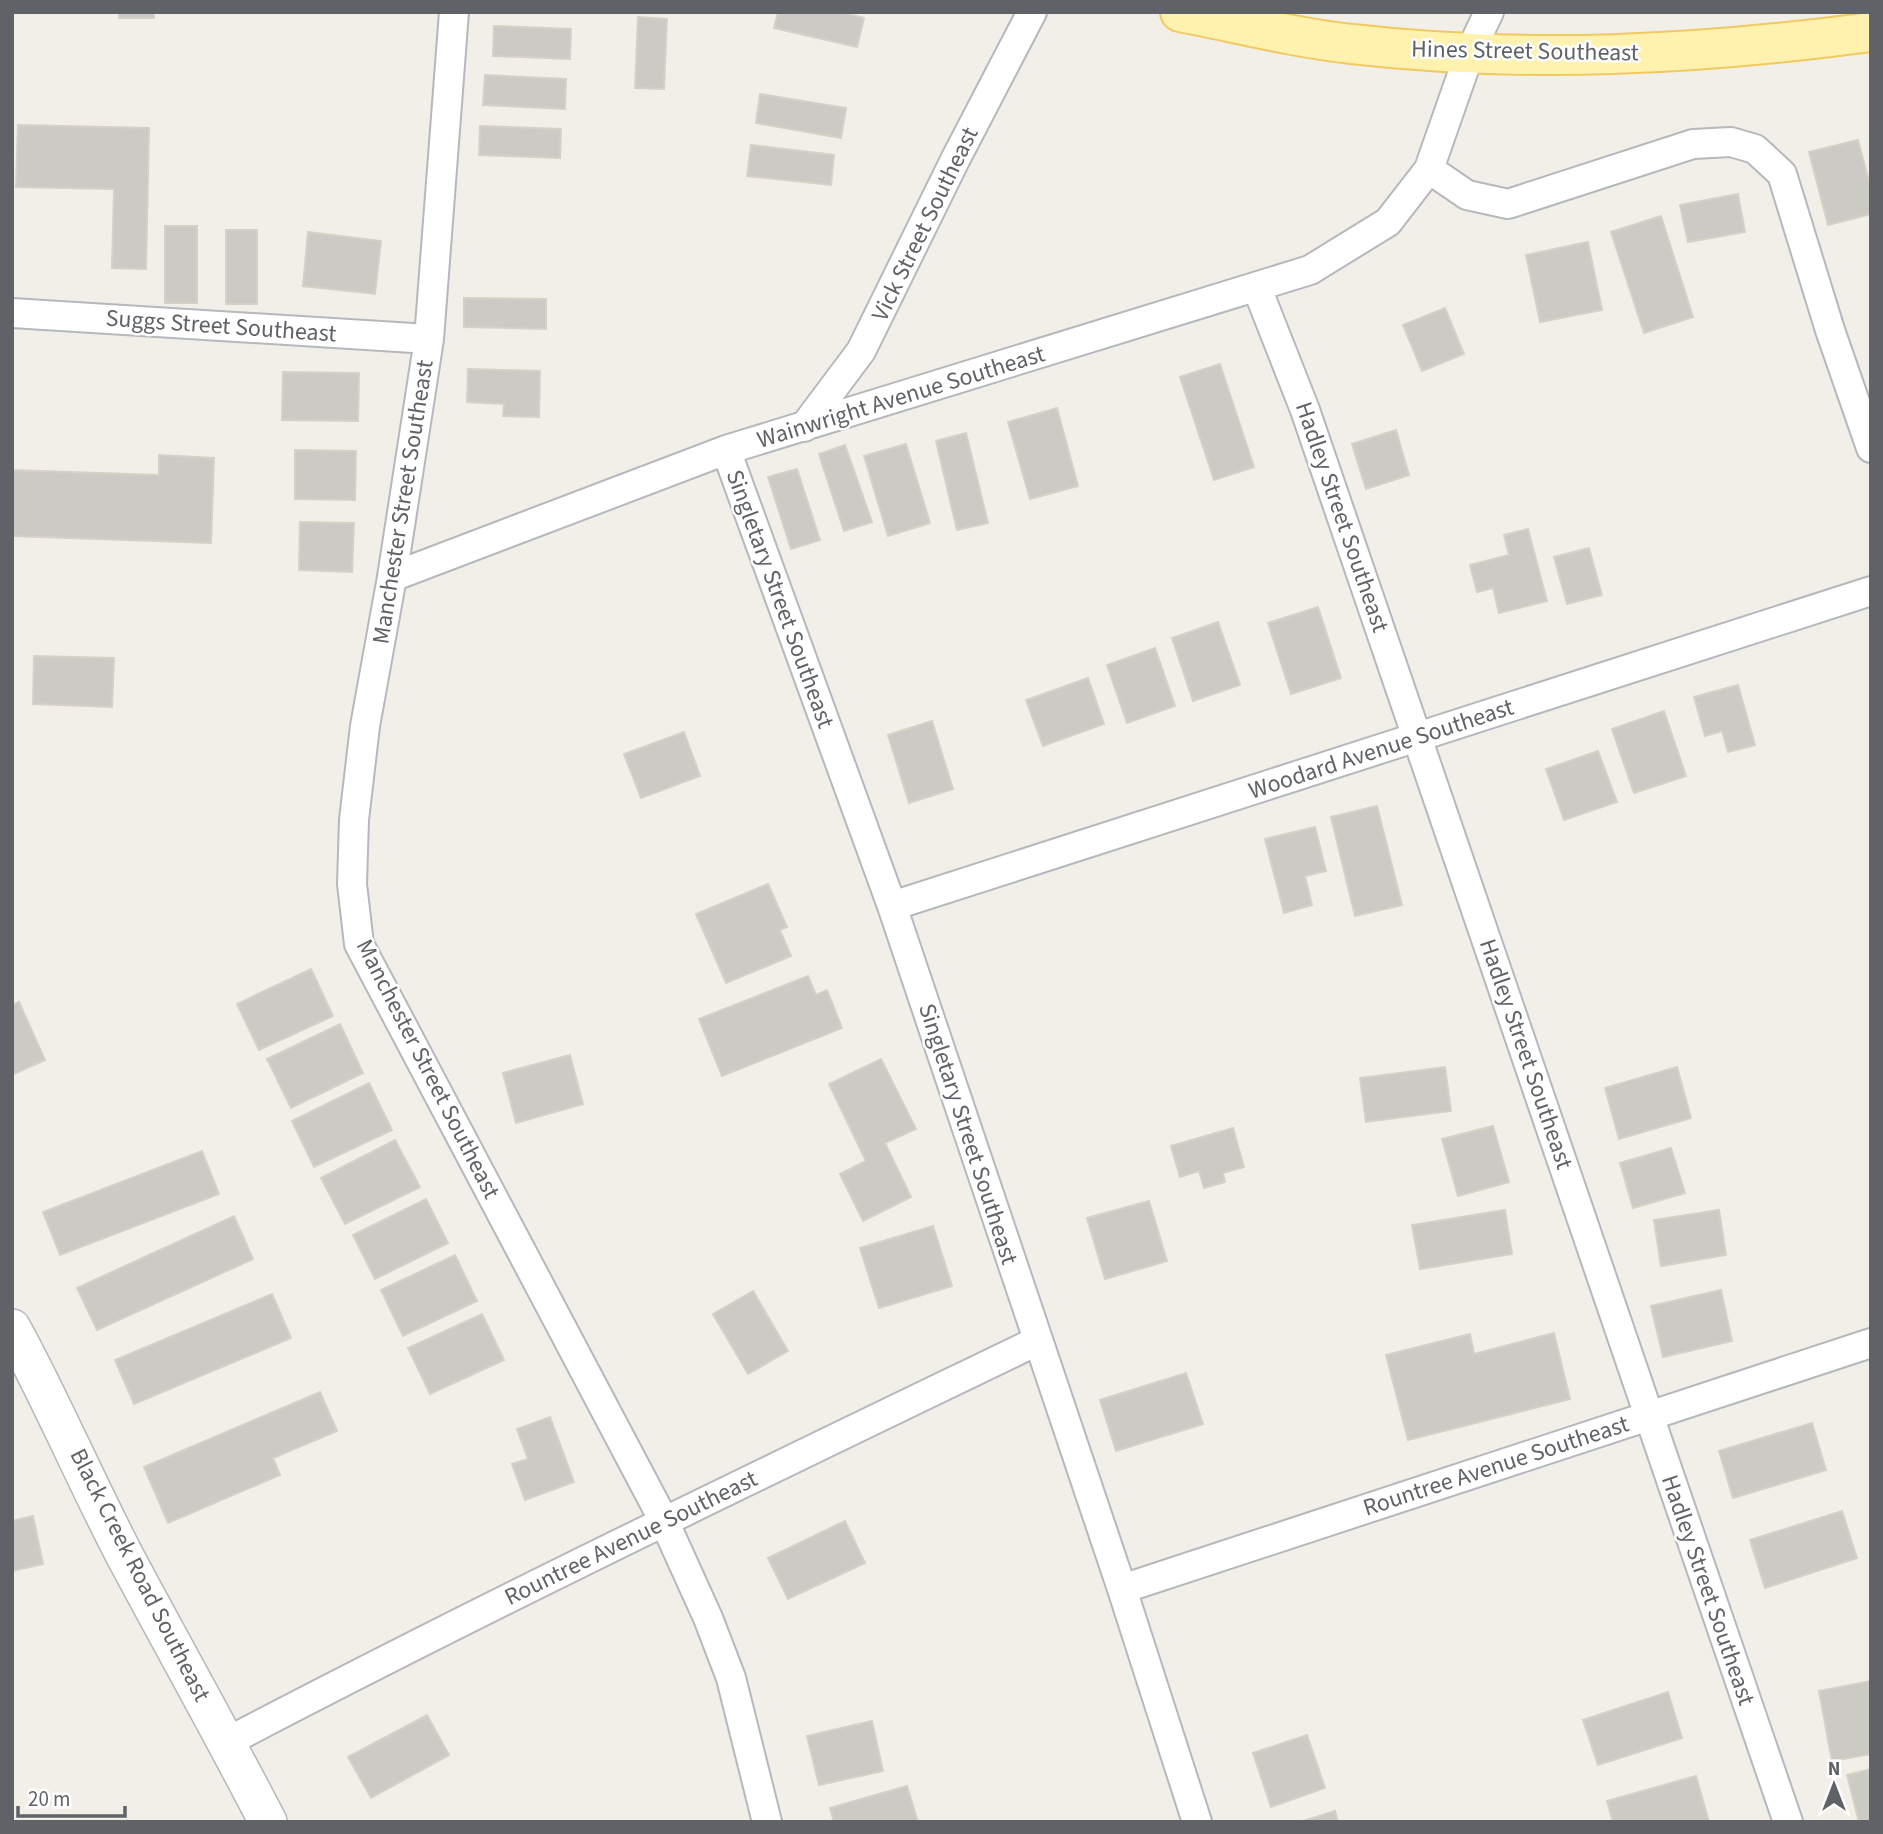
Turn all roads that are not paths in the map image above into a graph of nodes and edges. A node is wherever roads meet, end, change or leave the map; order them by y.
1 (454, 12) edge
2 (1032, 12) edge
3 (1180, 12) edge
4 (1489, 12) edge
5 (1871, 32) edge
6 (1470, 52) junction
7 (1429, 169) junction
8 (1256, 288) junction
9 (12, 313) edge
10 (429, 339) junction
11 (804, 427) junction
12 (1871, 448) edge
13 (726, 450) junction
14 (392, 577) junction
15 (1871, 591) edge
16 (1418, 737) junction
17 (892, 906) junction
18 (12, 1328) edge
19 (1037, 1340) junction
20 (1871, 1343) edge
21 (1648, 1416) junction
22 (664, 1521) junction
23 (1122, 1589) junction
24 (227, 1742) junction
25 (268, 1822) edge
26 (767, 1822) edge
27 (1197, 1822) edge
28 (1788, 1822) edge

1 - 10 street, Manchester Street Southeast
2 - 11 street, Vick Street Southeast
3 - 6 main road, Hines Street Southeast
4 - 6 street, Wainwright Avenue Southeast
5 - 6 main road, Hines Street Southeast
6 - 7 street, Wainwright Avenue Southeast
7 - 8 street, Wainwright Avenue Southeast
7 - 12 street
8 - 11 street, Wainwright Avenue Southeast
8 - 16 street, Hadley Street Southeast
9 - 10 street, Suggs Street Southeast
10 - 14 street, Manchester Street Southeast
11 - 13 street, Wainwright Avenue Southeast
13 - 14 street, Wainwright Avenue Southeast
13 - 17 street, Singletary Street Southeast
14 - 22 street, Manchester Street Southeast
15 - 16 street, Woodard Avenue Southeast
16 - 17 street, Woodard Avenue Southeast
16 - 21 street, Hadley Street Southeast
17 - 19 street, Singletary Street Southeast
18 - 24 street, Black Creek Road Southeast
19 - 22 street, Rountree Avenue Southeast
19 - 23 street, Singletary Street Southeast
20 - 21 street, Rountree Avenue Southeast
21 - 23 street, Rountree Avenue Southeast
21 - 28 street, Hadley Street Southeast
22 - 24 street, Rountree Avenue Southeast
22 - 26 street, Manchester Street Southeast
23 - 27 street, Singletary Street Southeast
24 - 25 street, Black Creek Road Southeast

